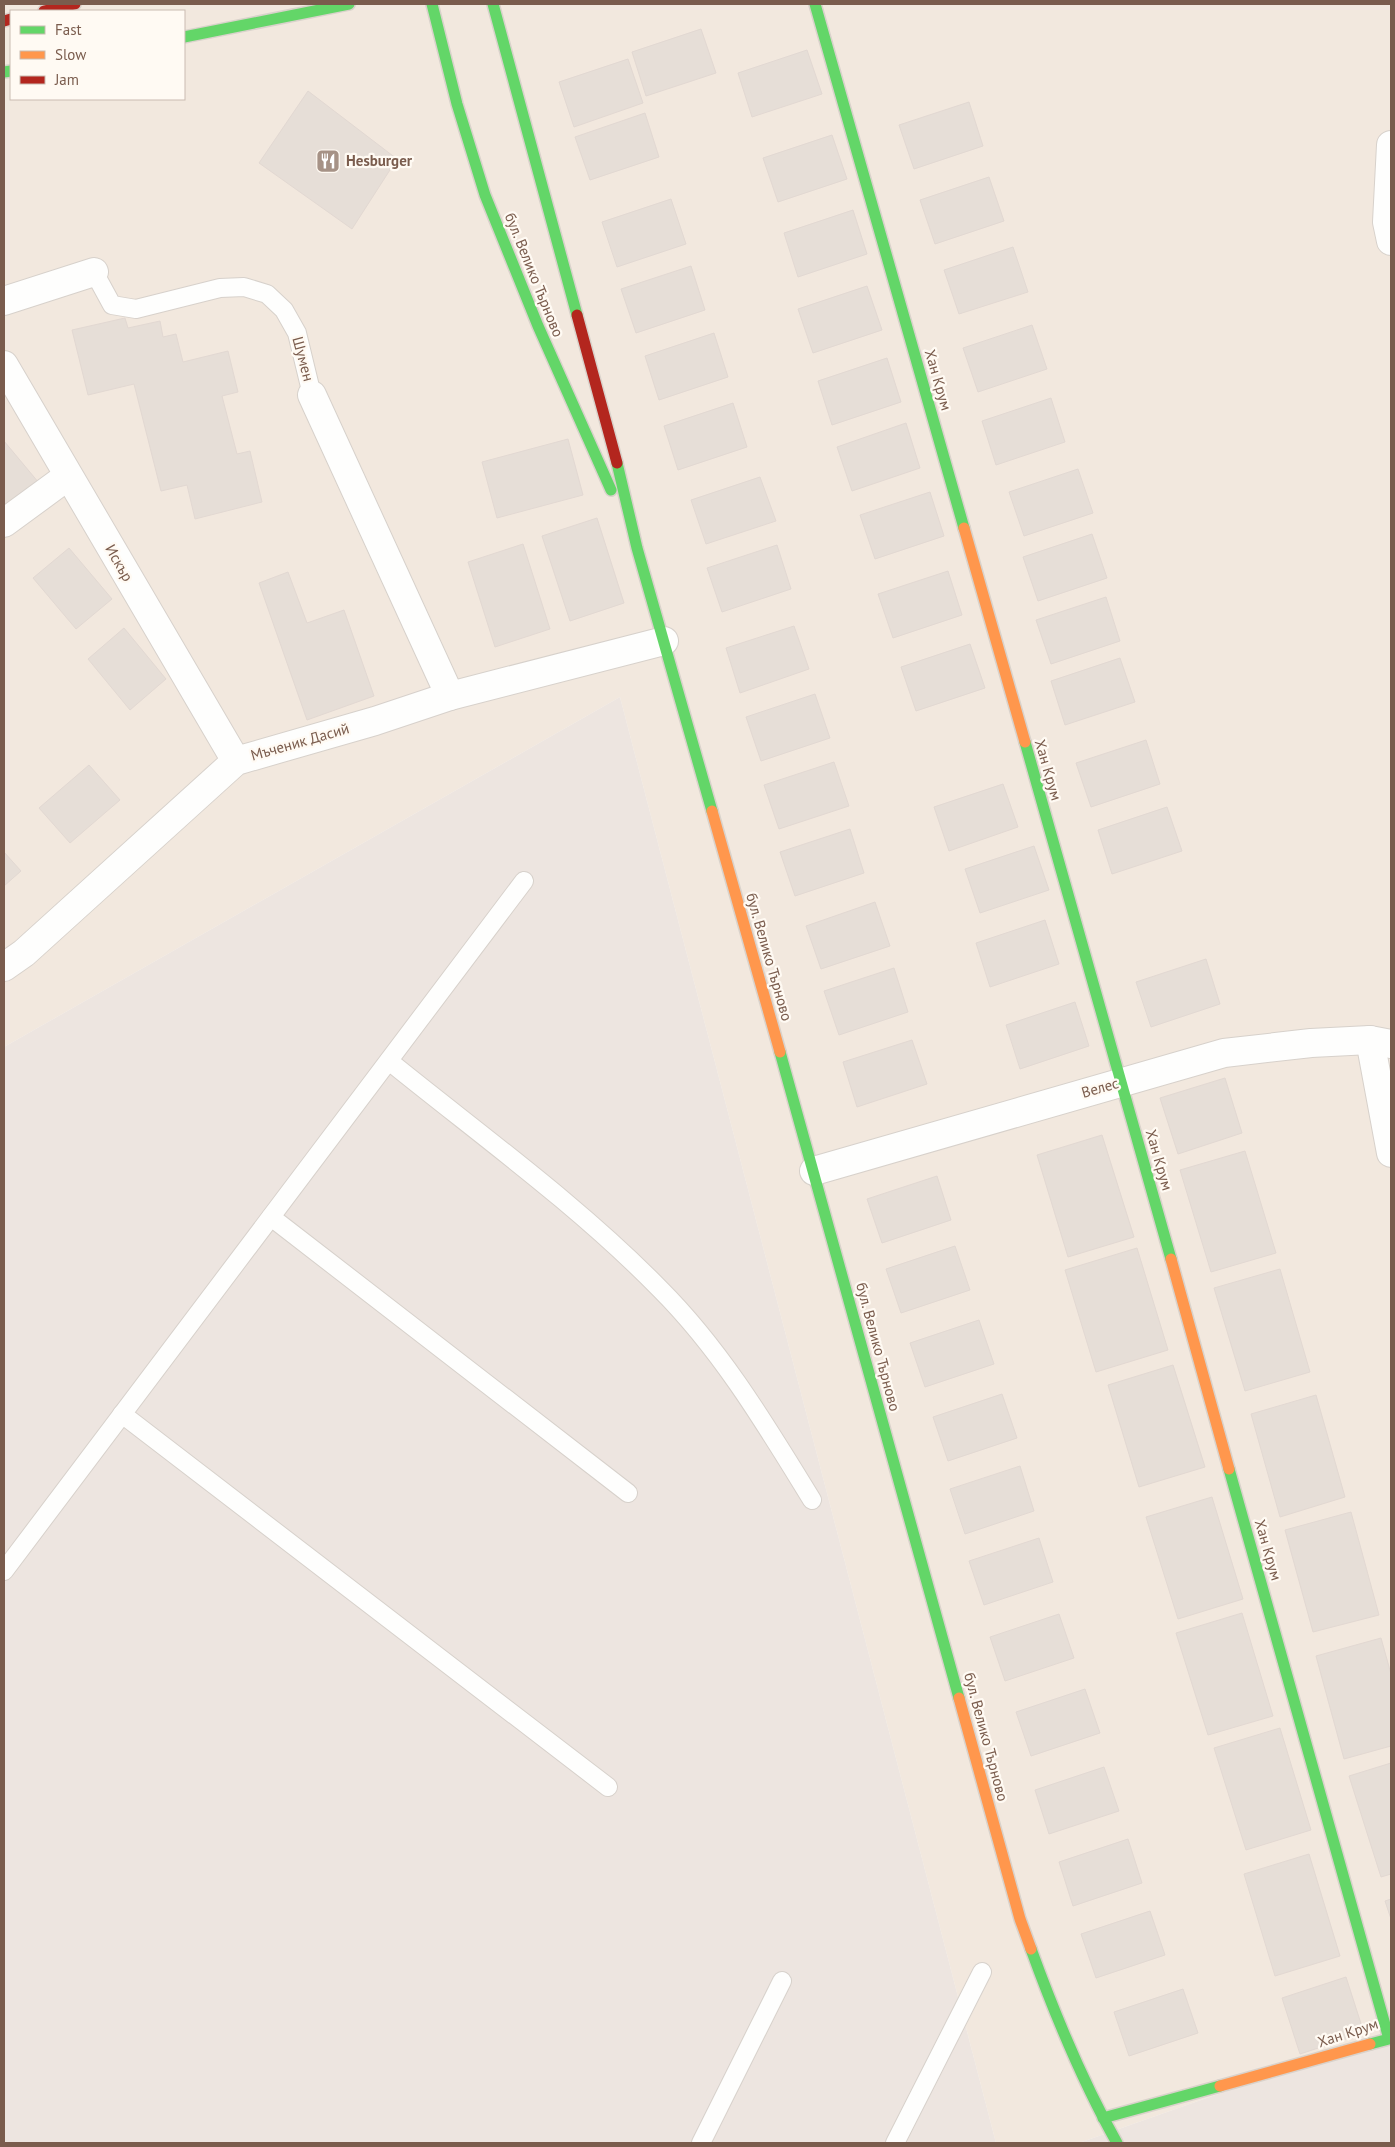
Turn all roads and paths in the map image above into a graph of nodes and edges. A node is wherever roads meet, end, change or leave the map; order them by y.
1 (76, 4) edge
2 (349, 4) edge
3 (432, 4) edge
4 (493, 4) edge
5 (815, 4) edge
6 (49, 10) edge
7 (185, 37) edge
8 (1391, 145) edge
9 (1391, 242) edge
10 (94, 272) joint
11 (4, 301) edge
12 (4, 365) edge
13 (312, 395) joint
14 (68, 476) junction
15 (4, 523) edge
16 (637, 548) junction
17 (664, 640) junction
18 (450, 696) junction
19 (236, 761) junction
20 (524, 881) dead end
21 (4, 967) edge
22 (1380, 1042) edge
23 (389, 1061) junction
24 (1121, 1081) junction
25 (1391, 1153) edge
26 (814, 1171) junction
27 (271, 1217) junction
28 (122, 1414) junction
29 (628, 1493) dead end
30 (812, 1500) dead end
31 (4, 1571) edge
32 (608, 1787) dead end
33 (982, 1972) dead end
34 (782, 1981) dead end
35 (1390, 2039) edge
36 (1103, 2118) junction
37 (701, 2143) edge
38 (896, 2143) edge
39 (1118, 2143) edge

1 - 6 main road
2 - 7 main road
3 - 16 main road, бул. Велико Търново
4 - 16 main road, бул. Велико Търново
5 - 24 main road, Хан Крум
8 - 9 street
10 - 11 street, Шумен
10 - 13 lane, Шумен
12 - 14 street, Искър
13 - 18 street, Шумен
14 - 15 street
14 - 19 street, Искър
16 - 17 main road, бул. Велико Търново
17 - 18 street, Мъченик Дасий
17 - 26 main road, бул. Велико Търново
18 - 19 street, Мъченик Дасий
19 - 21 street, Мъченик Дасий
20 - 23 lane
22 - 24 street, Велес
22 - 25 street
23 - 27 lane
23 - 30 lane
24 - 26 street, Велес
24 - 35 main road, Хан Крум
26 - 36 main road, бул. Велико Търново
27 - 28 lane
27 - 29 lane
28 - 31 lane
28 - 32 lane
33 - 38 lane
34 - 37 lane
35 - 36 main road, Хан Крум
36 - 39 main road, бул. Велико Търново

